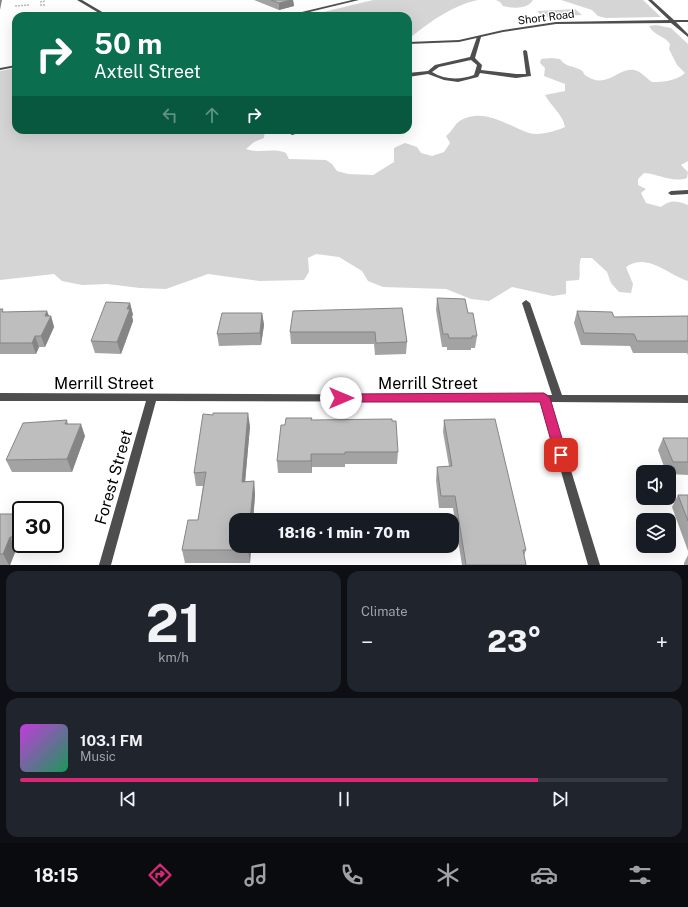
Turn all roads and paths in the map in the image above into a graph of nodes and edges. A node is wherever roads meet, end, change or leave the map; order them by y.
1 (79, 0) edge
2 (357, 0) edge
3 (650, 0) edge
4 (45, 1) edge
5 (40, 2) dead end
6 (29, 5) dead end
7 (40, 5) dead end
8 (46, 5) dead end
9 (15, 6) dead end
10 (95, 12) edge
11 (304, 12) edge
12 (672, 20) junction
13 (688, 20) edge
14 (478, 36) junction
15 (688, 36) edge
16 (412, 43) edge
17 (525, 51) dead end
18 (472, 58) junction
19 (12, 67) edge
20 (0, 69) edge
21 (478, 71) junction
22 (429, 72) junction
23 (412, 74) edge
24 (688, 192) edge
25 (671, 193) dead end
26 (526, 303) dead end
27 (0, 397) edge
28 (152, 398) junction
29 (544, 398) junction
30 (558, 398) junction
31 (688, 399) edge
32 (105, 565) edge
33 (594, 565) edge

1 - 10 street
2 - 11 street
3 - 12 street
4 - 5 path
6 - 9 path
7 - 8 path
12 - 13 street, Short Road
12 - 14 street, Short Road
12 - 15 street
14 - 16 street, Short Road
14 - 18 street
17 - 21 street
18 - 21 street
18 - 22 street
19 - 20 street
21 - 22 street
22 - 23 street
24 - 25 street
26 - 30 street
27 - 28 street, Merrill Street
28 - 29 street, Merrill Street
28 - 32 street, Forest Street
29 - 30 street, Merrill Street
29 - 33 street
30 - 31 street, Merrill Street

